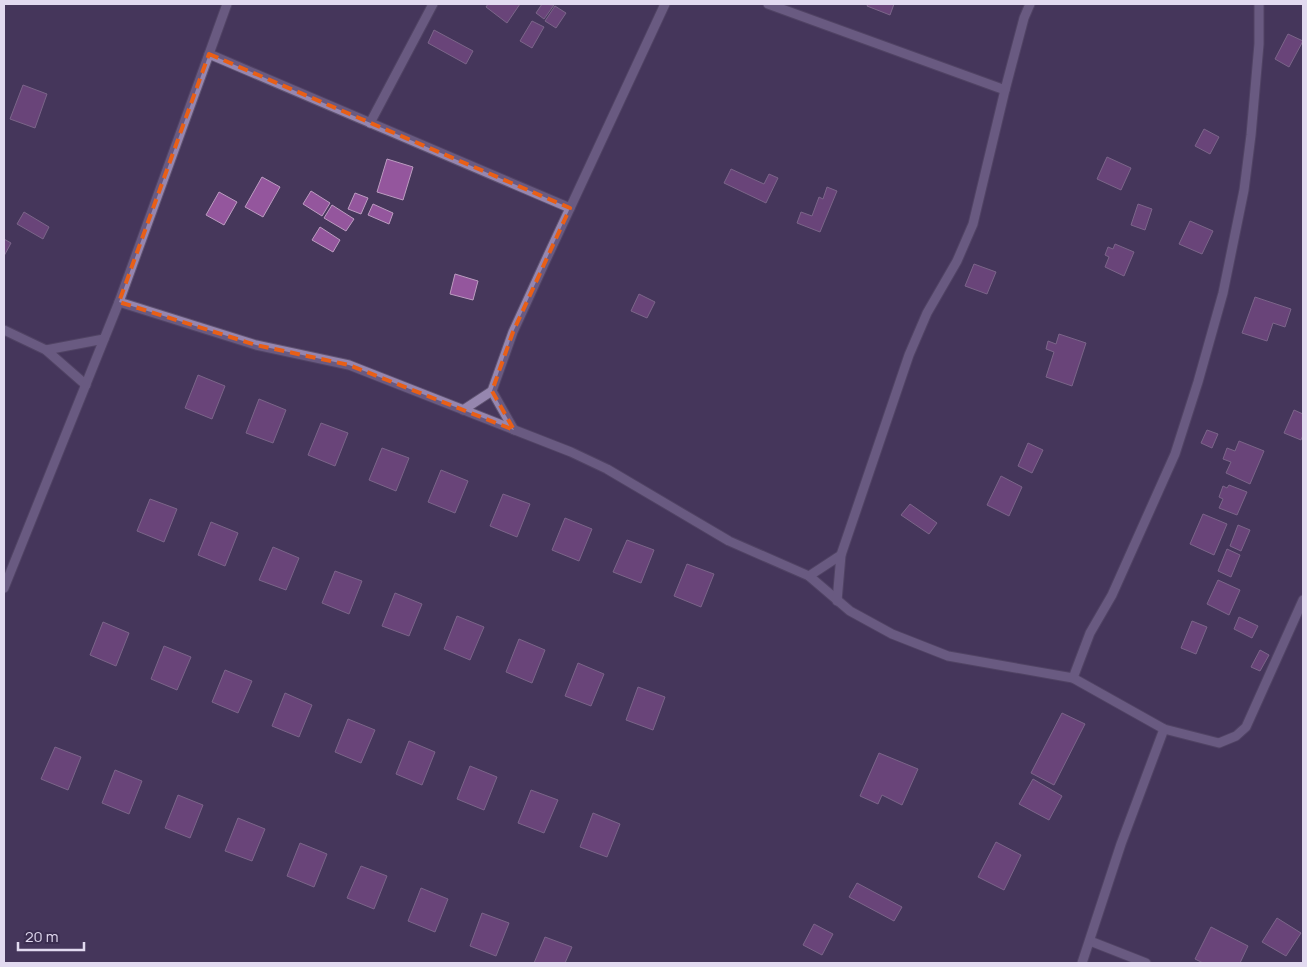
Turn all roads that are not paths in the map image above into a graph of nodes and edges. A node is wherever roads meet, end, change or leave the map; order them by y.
1 (227, 4) edge
2 (433, 4) edge
3 (665, 4) edge
4 (768, 4) edge
5 (1030, 4) edge
6 (1259, 4) edge
7 (209, 54) junction
8 (1005, 90) junction
9 (370, 123) junction
10 (570, 208) junction
11 (119, 302) junction
12 (4, 330) edge
13 (104, 339) junction
14 (46, 350) junction
15 (86, 385) junction
16 (492, 391) junction
17 (463, 410) junction
18 (514, 430) junction
19 (841, 555) junction
20 (4, 559) edge
21 (13, 564) junction
22 (809, 576) junction
23 (4, 588) edge
24 (837, 600) junction
25 (1303, 600) edge
26 (1073, 678) junction
27 (1164, 729) junction
28 (1090, 941) junction
29 (1082, 963) edge
30 (1146, 963) edge

1 - 7 street
2 - 9 street
3 - 10 street
4 - 8 street
5 - 8 street
6 - 26 street
7 - 9 street
7 - 11 street
8 - 19 street
9 - 10 street
10 - 16 street
11 - 13 street
11 - 17 street
12 - 14 street
13 - 14 street
13 - 15 street
14 - 15 street
15 - 21 street
16 - 17 street
16 - 18 street
17 - 18 street
18 - 22 street
19 - 22 street
19 - 24 street
20 - 21 street
21 - 23 street
22 - 24 street
24 - 26 street
25 - 27 street
26 - 27 street
27 - 28 street
28 - 29 street
28 - 30 street

